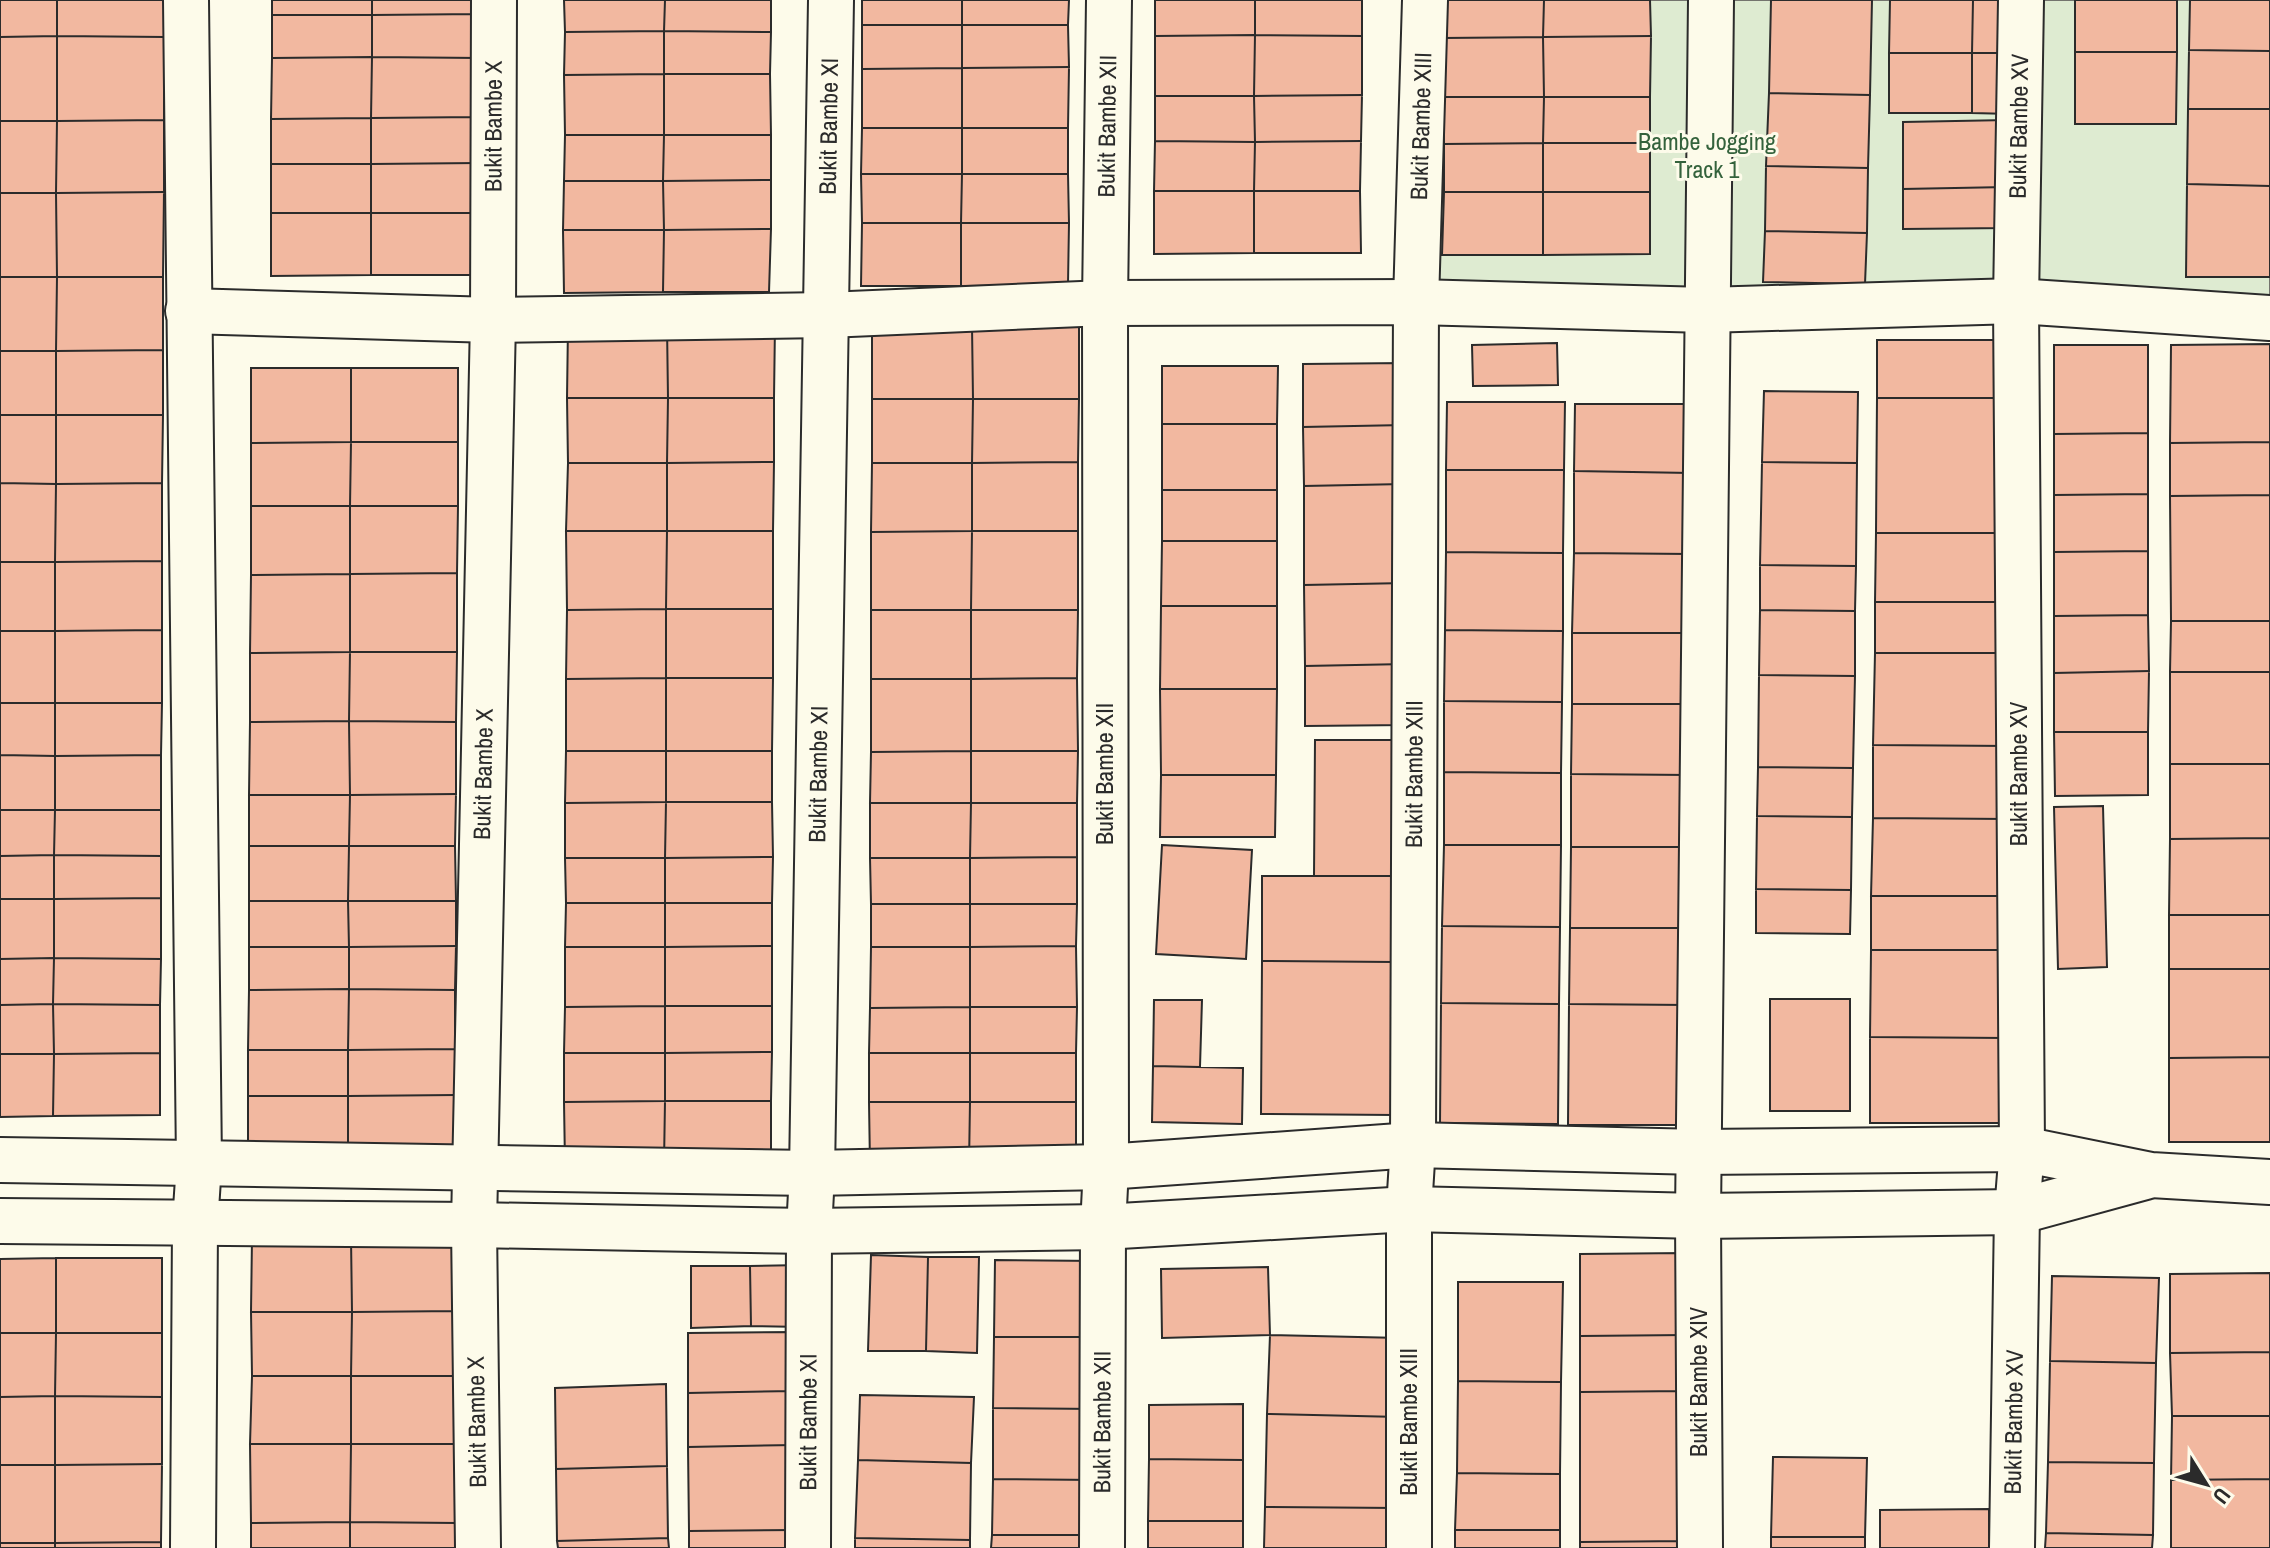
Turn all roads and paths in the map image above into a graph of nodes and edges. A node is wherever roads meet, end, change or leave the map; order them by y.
1 (186, 0) edge
2 (494, 0) edge
3 (831, 0) edge
4 (1109, 0) edge
5 (1425, 0) edge
6 (1711, 0) edge
7 (2021, 0) edge
8 (2016, 301) junction
9 (1416, 302) junction
10 (1105, 303) junction
11 (1706, 310) junction
12 (188, 311) junction
13 (827, 315) junction
14 (2270, 318) edge
15 (493, 320) junction
16 (1413, 1145) junction
17 (2022, 1149) junction
18 (1700, 1152) junction
19 (0, 1160) edge
20 (199, 1164) junction
21 (1106, 1167) junction
22 (476, 1168) junction
23 (812, 1173) junction
24 (2151, 1175) junction
25 (2270, 1182) edge
26 (1409, 1209) junction
27 (2017, 1212) junction
28 (1698, 1216) junction
29 (0, 1221) edge
30 (195, 1224) junction
31 (474, 1225) junction
32 (1103, 1227) junction
33 (809, 1231) junction
34 (193, 1548) edge
35 (478, 1548) edge
36 (808, 1548) edge
37 (1102, 1548) edge
38 (1409, 1548) edge
39 (1700, 1548) edge
40 (2012, 1548) edge

1 - 12 street
2 - 15 street, Bukit Bambe X
3 - 13 street, Bukit Bambe XI
4 - 10 street, Bukit Bambe XII
5 - 9 street, Bukit Bambe XIII
6 - 11 street, Bukit Bambe XIV
7 - 8 street, Bukit Bambe XV
8 - 11 street
8 - 14 street
8 - 17 street, Bukit Bambe XV
9 - 10 street
9 - 11 street
9 - 16 street, Bukit Bambe XIII
10 - 13 street
10 - 21 street, Bukit Bambe XII
11 - 18 street, Bukit Bambe XIV
12 - 15 street
12 - 20 street
13 - 15 street
13 - 23 street, Bukit Bambe XI
15 - 22 street, Bukit Bambe X
16 - 18 street
16 - 21 street
16 - 26 street, Bukit Bambe XIII
17 - 18 street
17 - 24 street
17 - 27 street, Bukit Bambe XV
18 - 28 street, Bukit Bambe XIV
19 - 20 street
20 - 22 street
20 - 30 street
21 - 23 street
21 - 32 street, Bukit Bambe XII
22 - 23 street
22 - 31 street, Bukit Bambe X
23 - 33 street, Bukit Bambe XI
24 - 25 street
24 - 27 street
26 - 28 street
26 - 32 street
26 - 38 street, Bukit Bambe XIII
27 - 28 street
27 - 40 street, Bukit Bambe XV
28 - 39 street, Bukit Bambe XIV
29 - 30 street
30 - 31 street
30 - 34 street
31 - 33 street
31 - 35 street, Bukit Bambe X
32 - 33 street
32 - 37 street, Bukit Bambe XII
33 - 36 street, Bukit Bambe XI

